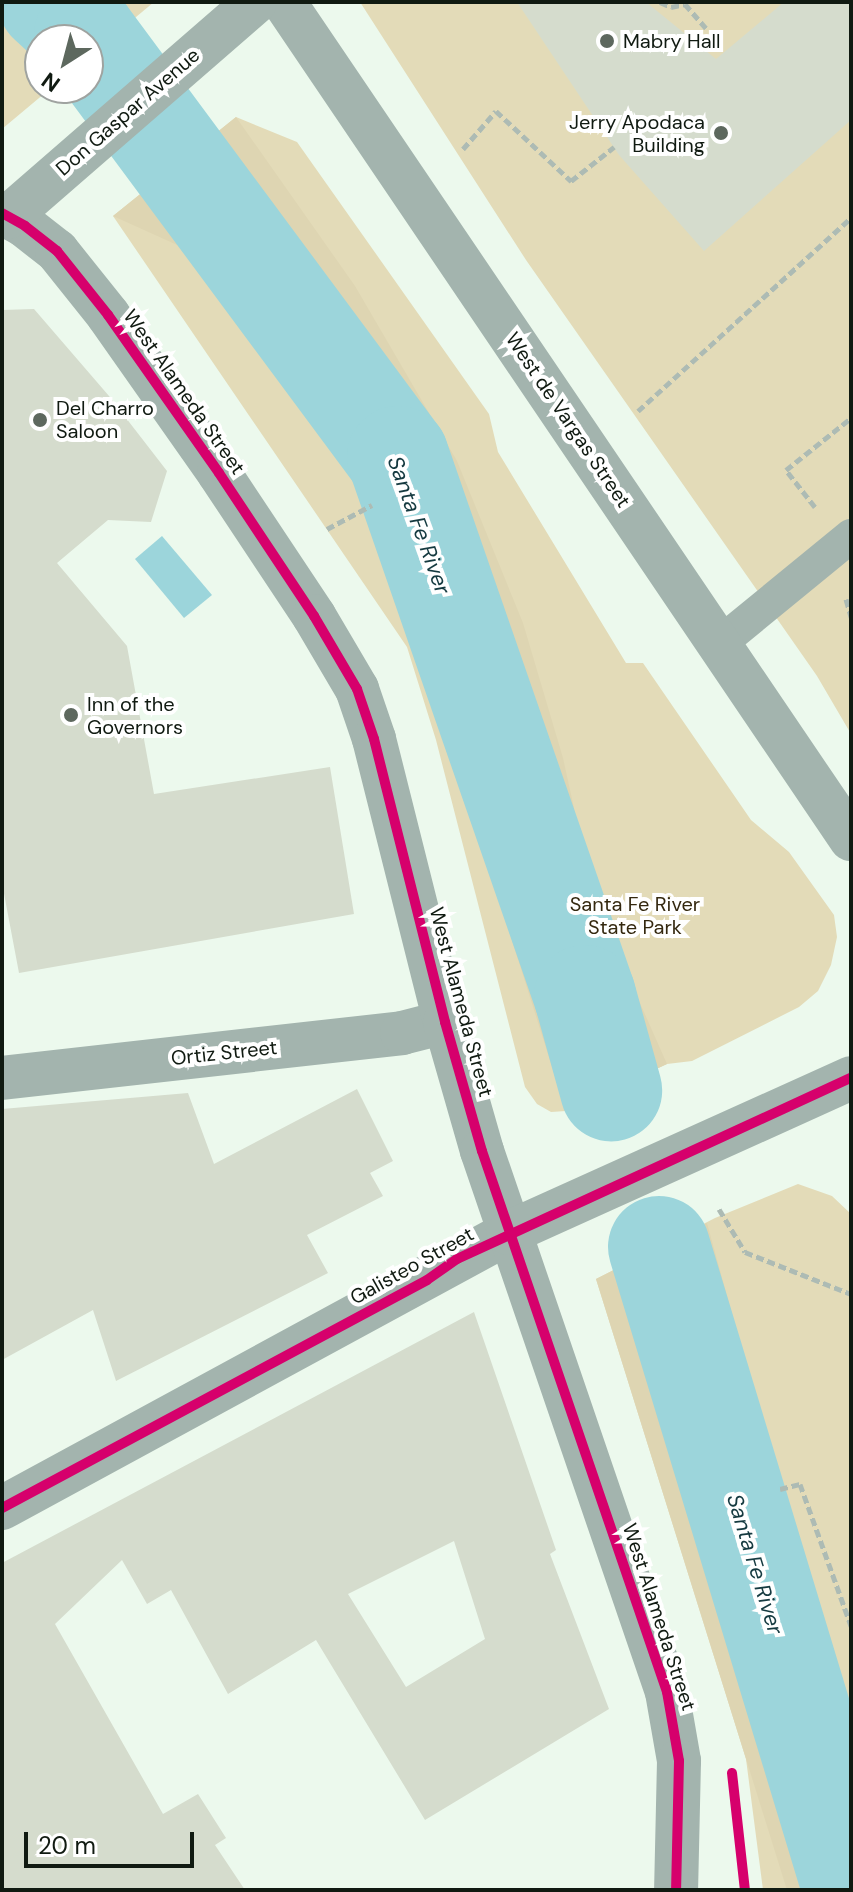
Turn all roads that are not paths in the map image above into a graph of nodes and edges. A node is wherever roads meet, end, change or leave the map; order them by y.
1 (255, 2) edge
2 (284, 2) edge
3 (4, 217) edge
4 (851, 536) edge
5 (719, 644) junction
6 (851, 839) edge
7 (445, 1022) junction
8 (2, 1078) edge
9 (851, 1078) edge
10 (508, 1233) junction
11 (2, 1508) edge
12 (676, 1890) edge

1 - 3 street, Don Gaspar Avenue
2 - 5 street, West de Vargas Street
3 - 7 street, West Alameda Street
4 - 5 lane
5 - 6 street, West de Vargas Street
7 - 8 street, Ortiz Street
7 - 10 street, West Alameda Street
9 - 10 street, Galisteo Street
10 - 11 street, Galisteo Street
10 - 12 street, West Alameda Street

